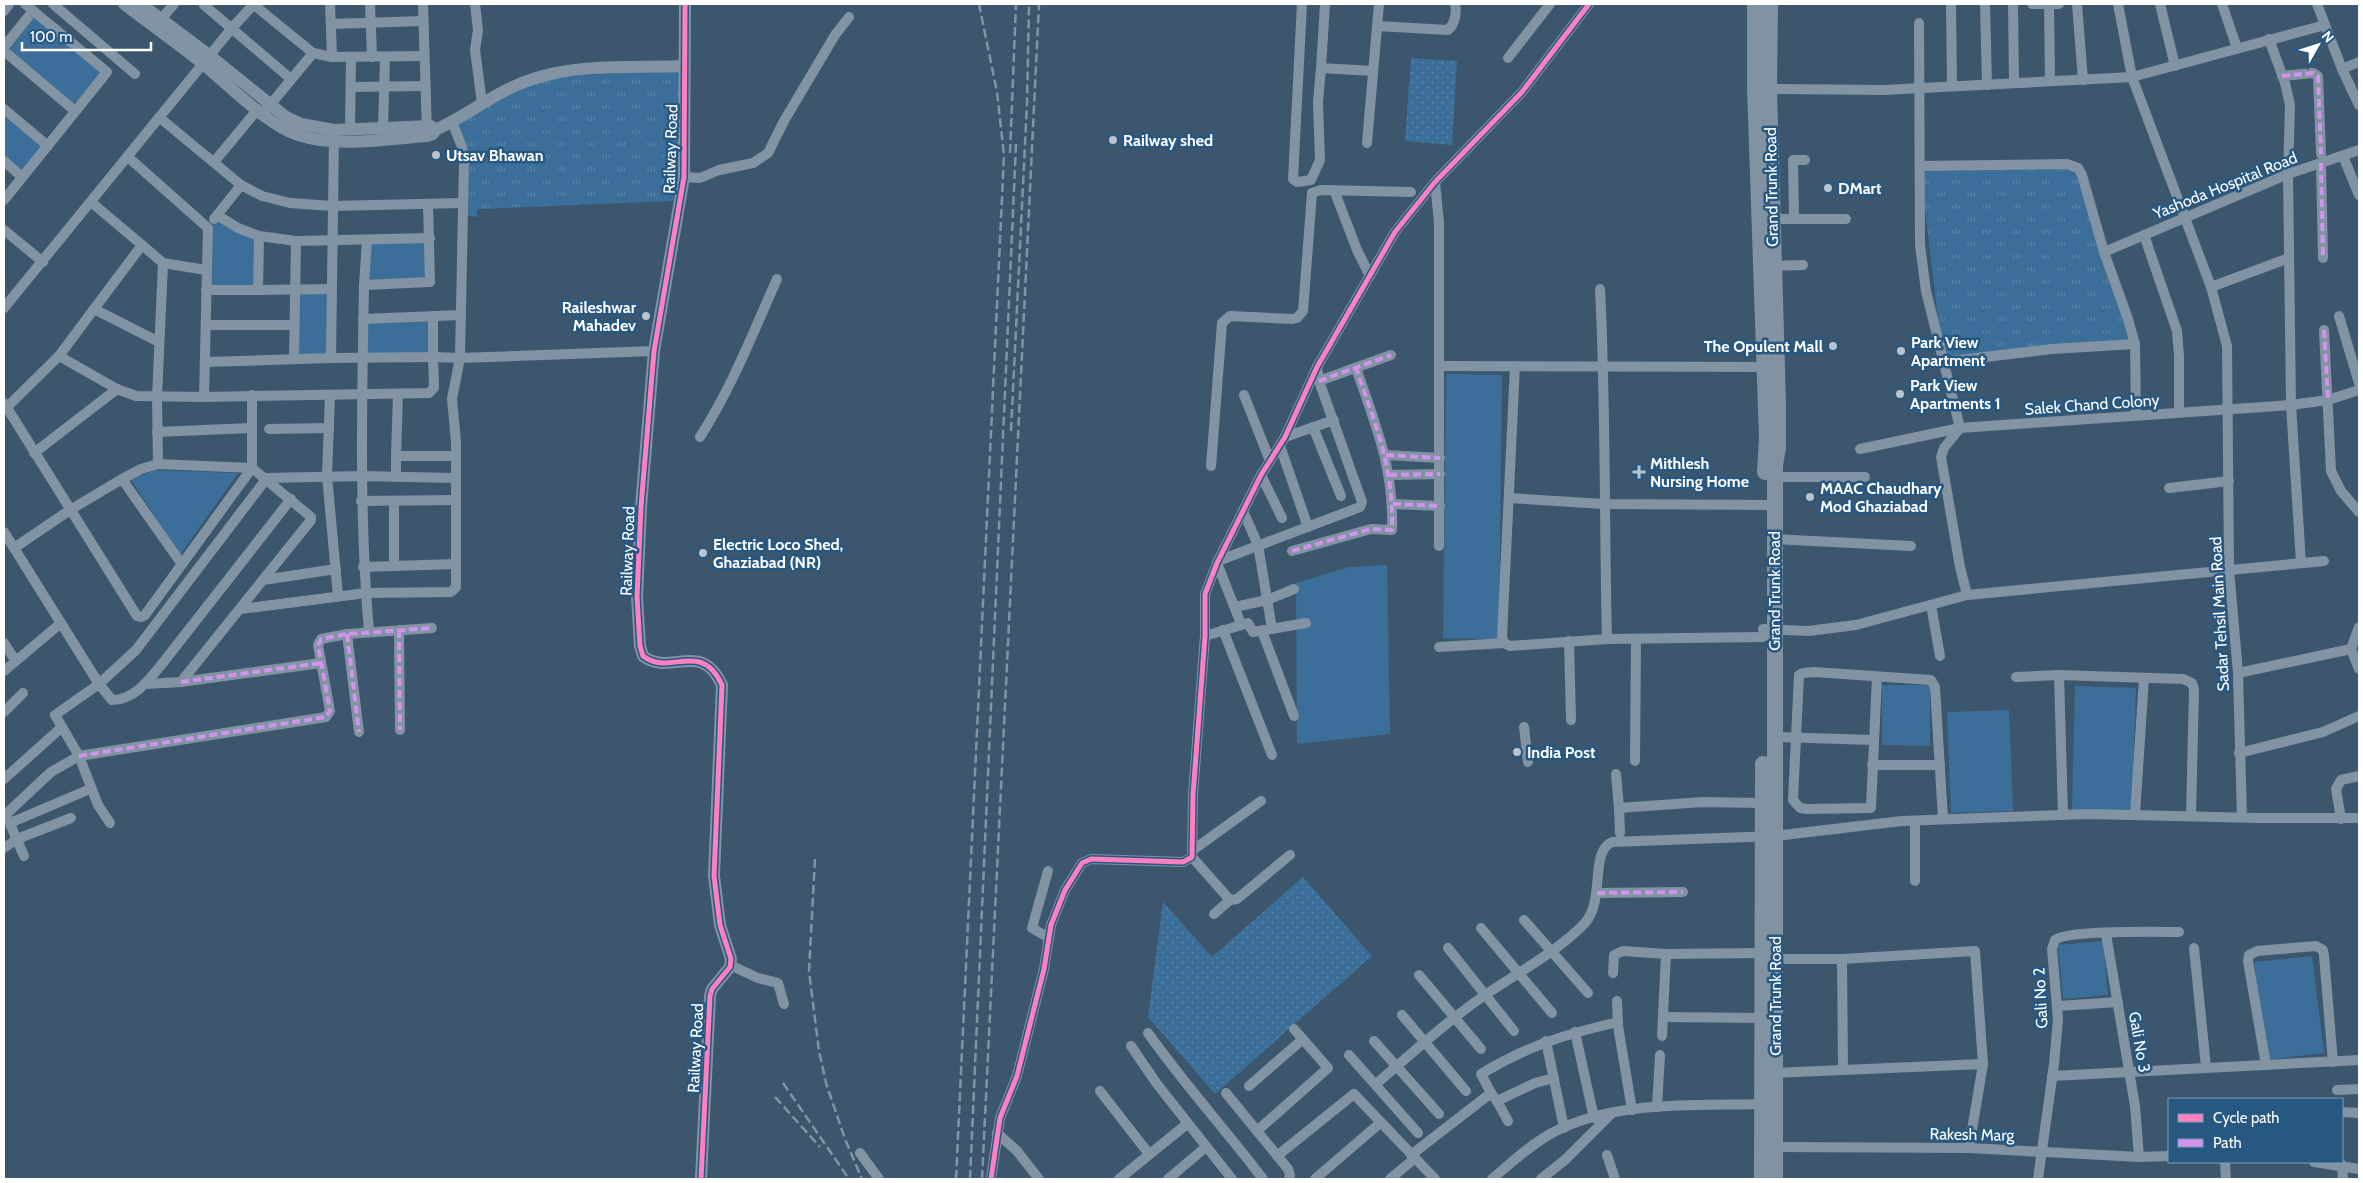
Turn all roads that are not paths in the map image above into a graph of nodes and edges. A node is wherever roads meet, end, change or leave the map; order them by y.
1 (9, 4) edge
2 (53, 4) edge
3 (124, 4) edge
4 (141, 4) edge
5 (174, 4) edge
6 (253, 4) edge
7 (330, 4) edge
8 (370, 4) edge
9 (423, 4) edge
10 (475, 4) edge
11 (685, 4) edge
12 (1302, 4) edge
13 (1325, 4) edge
14 (1379, 4) edge
15 (1455, 4) edge
16 (1550, 4) edge
17 (1589, 4) edge
18 (1755, 4) edge
19 (1770, 4) edge
20 (1951, 4) edge
21 (1984, 4) edge
22 (2012, 4) edge
23 (2032, 4) edge
24 (2049, 4) edge
25 (2059, 4) edge
26 (2077, 4) edge
27 (2118, 4) edge
28 (2160, 4) edge
29 (2222, 4) edge
30 (2317, 4) edge
31 (204, 5) dead end
32 (29, 7) edge
33 (4, 10) edge
34 (850, 17) dead end
35 (423, 21) junction
36 (158, 23) junction
37 (371, 23) junction
38 (1919, 23) dead end
39 (331, 24) junction
40 (2325, 25) junction
41 (1377, 26) junction
42 (232, 28) junction
43 (2269, 39) junction
44 (4, 47) edge
45 (2237, 48) junction
46 (4, 51) edge
47 (313, 53) junction
48 (423, 56) junction
49 (332, 57) junction
50 (352, 57) junction
51 (372, 57) junction
52 (385, 57) junction
53 (1508, 58) dead end
54 (206, 59) junction
55 (2359, 62) edge
56 (684, 66) junction
57 (2175, 66) junction
58 (1321, 68) junction
59 (2342, 69) junction
60 (1373, 71) junction
61 (135, 74) dead end
62 (2282, 76) junction
63 (2132, 77) junction
64 (291, 79) junction
65 (2083, 80) junction
66 (2050, 81) junction
67 (2014, 83) junction
68 (1987, 84) junction
69 (424, 86) junction
70 (1952, 86) junction
71 (352, 87) junction
72 (384, 87) junction
73 (1919, 87) junction
74 (1769, 89) junction
75 (482, 103) junction
76 (2359, 106) edge
77 (4, 109) edge
78 (264, 109) junction
79 (75, 111) junction
80 (160, 118) junction
81 (452, 122) junction
82 (383, 128) junction
83 (350, 130) junction
84 (430, 132) junction
85 (334, 136) junction
86 (1367, 143) dead end
87 (48, 146) junction
88 (2359, 150) edge
89 (2343, 156) junction
90 (128, 157) junction
91 (2321, 159) junction
92 (1805, 160) dead end
93 (4, 161) edge
94 (214, 162) junction
95 (1920, 166) junction
96 (2288, 174) junction
97 (22, 176) junction
98 (684, 177) junction
99 (1435, 182) junction
100 (241, 184) junction
101 (1334, 190) junction
102 (1411, 192) dead end
103 (2359, 195) edge
104 (4, 200) edge
105 (91, 202) junction
106 (462, 203) junction
107 (428, 204) junction
108 (332, 206) junction
109 (217, 215) junction
110 (2186, 217) junction
111 (1772, 219) junction
112 (1794, 219) junction
113 (1846, 219) dead end
114 (208, 228) junction
115 (4, 230) edge
116 (2144, 235) junction
117 (259, 236) junction
118 (430, 238) junction
119 (367, 240) junction
120 (296, 241) junction
121 (332, 241) junction
122 (142, 245) junction
123 (2104, 252) junction
124 (2289, 258) junction
125 (2323, 258) dead end
126 (43, 262) junction
127 (163, 263) junction
128 (1803, 265) dead end
129 (1773, 266) junction
130 (206, 270) junction
131 (1370, 276) junction
132 (777, 279) dead end
133 (364, 285) junction
134 (2211, 287) junction
135 (331, 289) junction
136 (1600, 289) dead end
137 (206, 290) junction
138 (258, 290) junction
139 (294, 290) junction
140 (4, 308) edge
141 (94, 309) junction
142 (461, 315) junction
143 (433, 316) junction
144 (2339, 316) dead end
145 (363, 319) junction
146 (206, 324) junction
147 (294, 325) junction
148 (2324, 330) dead end
149 (159, 342) junction
150 (2135, 344) junction
151 (654, 351) junction
152 (1391, 355) dead end
153 (59, 356) junction
154 (433, 357) junction
155 (331, 358) junction
156 (460, 358) junction
157 (294, 359) junction
158 (361, 359) junction
159 (205, 362) junction
160 (1943, 362) junction
161 (1604, 365) junction
162 (1439, 366) junction
163 (1514, 366) junction
164 (1317, 367) junction
165 (1356, 368) junction
166 (1770, 368) junction
167 (1319, 380) junction
168 (2359, 383) edge
169 (117, 389) junction
170 (2359, 390) edge
171 (398, 394) junction
172 (252, 395) junction
173 (330, 395) junction
174 (360, 395) junction
175 (1244, 395) dead end
176 (204, 397) junction
177 (157, 398) junction
178 (2328, 400) junction
179 (2291, 405) junction
180 (5, 406) edge
181 (2227, 410) junction
182 (2179, 413) junction
183 (2136, 415) junction
184 (1334, 420) junction
185 (1313, 427) junction
186 (251, 428) junction
187 (329, 428) junction
188 (1960, 428) junction
189 (269, 429) dead end
190 (157, 432) junction
191 (700, 437) dead end
192 (1283, 441) junction
193 (1860, 450) dead end
194 (34, 453) junction
195 (1386, 455) junction
196 (396, 456) junction
197 (455, 456) junction
198 (1440, 458) junction
199 (1270, 460) junction
200 (158, 464) junction
201 (1211, 466) dead end
202 (252, 468) junction
203 (1440, 474) junction
204 (1261, 475) junction
205 (1388, 475) junction
206 (328, 476) junction
207 (361, 476) junction
208 (396, 477) junction
209 (1774, 477) junction
210 (1865, 477) dead end
211 (267, 478) junction
212 (455, 478) junction
213 (122, 479) junction
214 (2229, 481) junction
215 (2169, 488) dead end
216 (1341, 496) dead end
217 (1510, 498) junction
218 (291, 499) junction
219 (455, 500) junction
220 (361, 501) junction
221 (394, 501) junction
222 (1393, 504) junction
223 (1603, 504) junction
224 (1770, 505) junction
225 (1440, 506) junction
226 (70, 510) junction
227 (1243, 511) junction
228 (2359, 512) edge
229 (1282, 518) dead end
230 (1308, 527) junction
231 (4, 532) edge
232 (1774, 538) junction
233 (1258, 545) junction
234 (1439, 546) dead end
235 (1911, 546) dead end
236 (14, 548) junction
237 (1292, 551) dead end
238 (2324, 561) dead end
239 (1218, 562) junction
240 (181, 563) junction
241 (2302, 563) junction
242 (455, 564) junction
243 (394, 566) junction
244 (363, 567) junction
245 (336, 569) junction
246 (2229, 569) junction
247 (263, 580) junction
248 (1294, 589) dead end
249 (366, 593) junction
250 (1967, 595) junction
251 (338, 596) junction
252 (1267, 600) junction
253 (1930, 605) junction
254 (1235, 607) junction
255 (241, 609) junction
256 (61, 623) junction
257 (1306, 623) dead end
258 (1240, 624) junction
259 (2359, 627) edge
260 (432, 628) dead end
261 (399, 630) junction
262 (1223, 630) junction
263 (1267, 630) junction
264 (370, 632) junction
265 (1767, 632) junction
266 (347, 634) junction
267 (1205, 636) junction
268 (1607, 639) junction
269 (1636, 639) junction
270 (1568, 641) junction
271 (4, 643) edge
272 (1504, 643) junction
273 (1439, 648) dead end
274 (2351, 649) junction
275 (1940, 656) dead end
276 (15, 660) junction
277 (322, 663) junction
278 (2359, 669) edge
279 (4, 671) edge
280 (2238, 673) junction
281 (2059, 675) junction
282 (1878, 677) junction
283 (2016, 677) dead end
284 (2144, 678) junction
285 (180, 682) junction
286 (99, 684) junction
287 (146, 684) junction
288 (23, 693) dead end
289 (4, 712) edge
290 (1294, 716) dead end
291 (2359, 716) edge
292 (1571, 720) dead end
293 (1524, 726) dead end
294 (62, 727) junction
295 (400, 730) dead end
296 (359, 732) dead end
297 (1774, 737) junction
298 (1796, 738) junction
299 (1873, 740) junction
300 (2239, 753) junction
301 (1272, 754) dead end
302 (79, 756) junction
303 (1635, 761) dead end
304 (1528, 762) dead end
305 (1940, 765) junction
306 (1872, 766) junction
307 (1616, 774) dead end
308 (5, 775) edge
309 (2359, 776) edge
310 (90, 789) junction
311 (1261, 801) dead end
312 (1762, 803) junction
313 (1619, 808) junction
314 (1871, 808) junction
315 (2062, 815) junction
316 (2135, 815) junction
317 (6, 816) edge
318 (2191, 816) junction
319 (2242, 817) junction
320 (71, 818) dead end
321 (2359, 818) edge
322 (1943, 819) junction
323 (2341, 819) junction
324 (1915, 821) junction
325 (110, 823) dead end
326 (1872, 825) junction
327 (1620, 833) dead end
328 (1768, 836) junction
329 (17, 839) junction
330 (4, 848) edge
331 (1192, 853) junction
332 (1290, 855) dead end
333 (24, 856) dead end
334 (1048, 871) dead end
335 (1915, 881) dead end
336 (1683, 892) dead end
337 (1597, 893) junction
338 (1230, 900) junction
339 (1214, 914) dead end
340 (1524, 920) dead end
341 (1481, 928) dead end
342 (2179, 932) dead end
343 (2106, 934) junction
344 (1049, 938) junction
345 (1448, 948) dead end
346 (2194, 948) dead end
347 (1551, 950) junction
348 (1666, 954) junction
349 (1766, 957) junction
350 (1842, 959) junction
351 (730, 965) junction
352 (1518, 973) junction
353 (1613, 973) dead end
354 (1419, 975) dead end
355 (1588, 993) dead end
356 (1486, 994) junction
357 (1617, 1001) dead end
358 (2118, 1002) junction
359 (784, 1004) dead end
360 (2058, 1006) junction
361 (1552, 1013) dead end
362 (1402, 1015) dead end
363 (1664, 1016) junction
364 (1454, 1017) junction
365 (1762, 1018) junction
366 (1618, 1022) junction
367 (1294, 1029) dead end
368 (1514, 1031) dead end
369 (1575, 1032) junction
370 (1148, 1033) dead end
371 (1662, 1036) dead end
372 (1303, 1039) junction
373 (1374, 1041) dead end
374 (1425, 1041) junction
375 (1546, 1041) junction
376 (1131, 1046) dead end
377 (1481, 1049) dead end
378 (1350, 1055) dead end
379 (1660, 1055) dead end
380 (2359, 1060) edge
381 (2333, 1062) junction
382 (1984, 1064) junction
383 (2266, 1065) junction
384 (1396, 1066) junction
385 (2206, 1068) junction
386 (1844, 1070) junction
387 (1775, 1073) junction
388 (2130, 1073) junction
389 (2052, 1076) junction
390 (1554, 1078) junction
391 (1376, 1084) junction
392 (1249, 1086) dead end
393 (2359, 1089) edge
394 (1466, 1090) dead end
395 (2337, 1090) dead end
396 (1100, 1092) dead end
397 (1226, 1093) dead end
398 (1494, 1097) junction
399 (1762, 1104) junction
400 (1657, 1107) junction
401 (1632, 1110) junction
402 (2343, 1112) edge
403 (1612, 1113) junction
404 (2359, 1113) edge
405 (1439, 1114) dead end
406 (1594, 1118) junction
407 (1508, 1121) dead end
408 (1380, 1123) junction
409 (1187, 1124) junction
410 (1564, 1128) junction
411 (1257, 1130) junction
412 (997, 1133) junction
413 (1418, 1133) dead end
414 (1206, 1147) junction
415 (1769, 1148) junction
416 (1969, 1148) junction
417 (2041, 1150) junction
418 (860, 1154) dead end
419 (1149, 1154) junction
420 (1607, 1155) dead end
421 (1277, 1156) junction
422 (2168, 1156) edge
423 (1412, 1157) junction
424 (2139, 1157) junction
425 (2225, 1163) edge
426 (2321, 1163) edge
427 (2342, 1166) junction
428 (2359, 1170) edge
429 (1122, 1178) edge
430 (1227, 1178) edge
431 (701, 1179) edge
432 (879, 1179) edge
433 (991, 1179) edge
434 (1039, 1179) edge
435 (1168, 1179) edge
436 (1263, 1179) edge
437 (1289, 1179) edge
438 (1315, 1179) edge
439 (1390, 1179) edge
440 (1433, 1179) edge
441 (1492, 1179) edge
442 (1541, 1179) edge
443 (1615, 1179) edge
444 (1762, 1179) edge
445 (1775, 1179) edge
446 (2038, 1179) edge
447 (2226, 1179) edge
448 (2343, 1179) edge

1 - 33 street
2 - 61 street
3 - 36 street
4 - 36 street
5 - 36 street
6 - 42 street
6 - 47 street
7 - 39 street
8 - 37 street
9 - 35 street
10 - 75 street
11 - 56 street, Railway Road
12 - 58 street
13 - 58 street
14 - 41 street
15 - 41 street
16 - 53 street
17 - 99 street
18 - 166 highway, Grand Trunk Road
19 - 74 highway, Grand Trunk Road
20 - 70 street
21 - 68 street
22 - 67 street
23 - 24 street
24 - 25 street
24 - 66 street
26 - 65 street
27 - 63 street, Sadar Tehsil Main Road
28 - 57 street
29 - 45 street
30 - 40 street
31 - 42 street
32 - 44 street
32 - 79 street
34 - 98 street
35 - 37 street
35 - 48 street
36 - 54 street
37 - 39 street
37 - 51 street
38 - 73 street
39 - 49 street
40 - 43 street
40 - 59 street
41 - 60 street
42 - 54 street
42 - 64 street
43 - 45 street
43 - 62 street
45 - 57 street
46 - 79 street
47 - 49 street
47 - 64 street
48 - 52 street
48 - 69 street
49 - 50 street
50 - 51 street
50 - 71 street
51 - 52 street
52 - 72 street
54 - 78 street
54 - 80 street
55 - 59 street
56 - 75 street
56 - 98 street, Railway Road
57 - 63 street
58 - 60 street
59 - 76 street
60 - 86 street
62 - 91 street
62 - 96 street
63 - 65 street
63 - 110 street, Sadar Tehsil Main Road
64 - 78 street
65 - 66 street
66 - 67 street
67 - 68 street
68 - 70 street
69 - 72 street
69 - 84 street
70 - 73 street
71 - 72 street
71 - 83 street
72 - 82 street
73 - 74 street
73 - 95 street
74 - 111 highway, Grand Trunk Road
75 - 81 street
77 - 87 street
78 - 85 street
78 - 94 street
79 - 87 street
80 - 90 street
80 - 94 street
81 - 84 street
81 - 106 street
82 - 83 street
82 - 84 street
83 - 85 street
84 - 85 street
85 - 108 street
87 - 97 street
88 - 89 street, Yashoda Hospital Road
89 - 91 street, Yashoda Hospital Road
89 - 103 street
90 - 105 street
90 - 114 street
91 - 96 street, Yashoda Hospital Road
91 - 125 street
92 - 112 street
93 - 97 street
94 - 100 street
95 - 123 street
95 - 160 street
96 - 110 street, Yashoda Hospital Road
96 - 124 street
97 - 104 street
98 - 151 street, Railway Road
99 - 131 street
99 - 162 street
100 - 108 street
100 - 109 street
101 - 102 street
101 - 131 street
101 - 201 street
105 - 122 street
105 - 126 street
106 - 107 street
106 - 142 street
107 - 108 street
107 - 118 street
108 - 121 street
109 - 114 street
109 - 117 street
110 - 116 street, Yashoda Hospital Road
110 - 134 street, Sadar Tehsil Main Road
111 - 112 street
111 - 129 highway, Grand Trunk Road
112 - 113 street
114 - 130 street
115 - 126 street
116 - 123 street, Yashoda Hospital Road
116 - 182 street
117 - 120 street
117 - 138 street
118 - 119 street
118 - 133 street
119 - 121 street
119 - 133 street
120 - 121 street
120 - 139 street
121 - 135 street
122 - 127 street
122 - 141 street
123 - 150 street
124 - 134 street
124 - 179 street
126 - 140 street
127 - 130 street
127 - 149 street
128 - 129 street
129 - 166 highway, Grand Trunk Road
130 - 137 street
131 - 164 street
132 - 191 street
133 - 145 street
134 - 181 street, Sadar Tehsil Main Road
135 - 139 street
135 - 155 street
136 - 161 street
137 - 138 street
137 - 146 street
138 - 139 street
139 - 147 street
141 - 149 street
141 - 153 street
142 - 143 street
142 - 156 street
143 - 145 street
143 - 154 street
144 - 168 street
145 - 158 street
146 - 147 street
146 - 159 street
147 - 157 street
148 - 178 street
149 - 177 street
150 - 160 street
150 - 183 street
151 - 156 street
151 - 351 street, Railway Road
152 - 165 street
153 - 169 street
153 - 180 street
154 - 156 street
154 - 158 street
154 - 171 street
155 - 157 street
155 - 158 street
156 - 197 street
157 - 159 street
158 - 174 street
159 - 176 street
160 - 188 street
161 - 163 street
161 - 166 street
161 - 223 street
162 - 163 street
162 - 198 street
163 - 217 street
164 - 167 street
164 - 192 street
165 - 167 street
165 - 195 street
166 - 209 highway, Grand Trunk Road
166 - 224 highway, Grand Trunk Road
167 - 184 street
169 - 177 street
169 - 194 street
170 - 178 street, Salek Chand Colony
171 - 174 street
171 - 196 street
172 - 173 street
172 - 176 street
172 - 186 street
173 - 174 street
173 - 187 street
174 - 207 street
175 - 199 street
176 - 177 street
177 - 190 street
178 - 179 street, Salek Chand Colony
178 - 228 street
179 - 181 street, Salek Chand Colony
179 - 241 street
180 - 194 street
181 - 182 street, Salek Chand Colony
181 - 214 street, Sadar Tehsil Main Road
182 - 183 street, Salek Chand Colony
183 - 188 street, Salek Chand Colony
184 - 185 street
184 - 230 street
185 - 192 street
185 - 216 street
186 - 190 street
186 - 202 street
187 - 189 street
187 - 206 street
188 - 193 street, Salek Chand Colony
188 - 250 street
190 - 200 street
192 - 199 street
192 - 230 street
194 - 226 street
195 - 198 street
195 - 205 street
196 - 197 street
196 - 208 street
197 - 212 street
198 - 203 street
199 - 204 street
200 - 202 street
200 - 213 street
202 - 211 street
202 - 240 street
203 - 205 street
203 - 225 street
204 - 227 street
204 - 229 street
205 - 222 street
206 - 207 street
206 - 211 street
206 - 245 street
207 - 208 street
207 - 220 street
208 - 212 street
209 - 210 street
209 - 224 highway, Grand Trunk Road
211 - 218 street
211 - 286 street
212 - 219 street
213 - 226 street
213 - 240 street
214 - 215 street
214 - 246 street, Sadar Tehsil Main Road
217 - 223 street
217 - 272 street
218 - 247 street
218 - 287 street
219 - 221 street
219 - 242 street
220 - 221 street
220 - 244 street
221 - 243 street
222 - 225 street
222 - 237 street
223 - 224 street
223 - 268 street
224 - 232 highway, Grand Trunk Road
224 - 265 highway, Grand Trunk Road
225 - 234 street
226 - 236 street
226 - 240 street
227 - 233 street
227 - 239 street
230 - 233 street
231 - 236 street
232 - 235 street
232 - 265 highway, Grand Trunk Road
233 - 239 street
233 - 252 street
236 - 256 street
238 - 241 street
239 - 254 street
239 - 267 street
241 - 246 street
242 - 243 street
242 - 249 street
243 - 244 street
244 - 249 street
245 - 247 street
245 - 251 street
246 - 250 street
246 - 280 street, Sadar Tehsil Main Road
247 - 255 street
248 - 252 street
249 - 251 street
249 - 264 street
250 - 253 street
251 - 255 street
252 - 254 street
252 - 263 street
253 - 265 street
253 - 275 street
254 - 258 street
255 - 285 street
256 - 276 street
256 - 286 street
257 - 263 street
258 - 262 street
258 - 263 street
259 - 274 street
260 - 261 street
261 - 264 street
261 - 295 street
262 - 267 street
262 - 301 street
263 - 290 street
264 - 266 street
265 - 269 street
265 - 297 highway, Grand Trunk Road
265 - 312 highway, Grand Trunk Road
266 - 277 street
266 - 296 street
267 - 331 street
268 - 269 street
268 - 270 street
269 - 303 street
270 - 272 street
270 - 292 street
271 - 276 street
272 - 273 street
274 - 278 street
274 - 280 street
276 - 279 street
277 - 285 street
277 - 302 street
280 - 300 street, Sadar Tehsil Main Road
281 - 283 street
281 - 284 street
281 - 315 street
282 - 298 street
282 - 299 street
282 - 305 street
284 - 316 street
284 - 318 street
285 - 287 street
286 - 287 street
286 - 294 street
288 - 289 street
291 - 300 street
293 - 304 street
294 - 302 street
294 - 308 street
297 - 298 street
297 - 328 highway, Grand Trunk Road
298 - 299 street
298 - 314 street
299 - 306 street
300 - 319 street, Sadar Tehsil Main Road
302 - 310 street
302 - 317 street
305 - 306 street
305 - 322 street
306 - 314 street
307 - 313 street
309 - 323 street
310 - 317 street
310 - 325 street
311 - 331 street
312 - 313 street
312 - 328 highway, Grand Trunk Road
313 - 327 street
314 - 326 street
315 - 316 street
315 - 322 street
316 - 318 street
317 - 329 street
318 - 319 street
319 - 323 street
320 - 329 street
321 - 323 street
322 - 324 street
324 - 326 street
324 - 335 street
326 - 328 street
328 - 337 street
328 - 349 highway, Grand Trunk Road
329 - 330 street
329 - 333 street
331 - 338 street
331 - 344 street
332 - 338 street
334 - 344 street
336 - 337 street
337 - 347 street
338 - 339 street
340 - 347 street
341 - 352 street
342 - 343 street, Gali No 2
343 - 358 street, Gali No 3
343 - 360 street, Gali No 2
344 - 412 street
345 - 356 street
346 - 385 street
347 - 352 street
347 - 355 street
348 - 349 street
348 - 353 street
348 - 363 street
349 - 350 street
349 - 365 highway, Grand Trunk Road
349 - 387 highway, Grand Trunk Road
350 - 382 street
350 - 386 street
351 - 359 street
351 - 431 street, Railway Road
352 - 356 street
352 - 361 street
354 - 364 street
356 - 364 street
356 - 368 street
357 - 366 street
358 - 360 street
358 - 388 street, Gali No 3
360 - 389 street, Gali No 2
362 - 374 street
363 - 365 street
363 - 371 street
364 - 374 street
364 - 377 street
365 - 399 highway, Grand Trunk Road
366 - 369 street
366 - 401 street
367 - 372 street
369 - 375 street
369 - 406 street
370 - 436 street
372 - 392 street
372 - 411 street
373 - 384 street
374 - 384 street
374 - 394 street
375 - 390 street
375 - 398 street
376 - 409 street
378 - 391 street
379 - 400 street
380 - 381 street
381 - 383 street
381 - 383 street
382 - 386 street
382 - 416 street
383 - 385 street
384 - 391 street
384 - 405 street
385 - 388 street
386 - 387 street
387 - 415 highway, Grand Trunk Road
388 - 389 street
388 - 424 street, Gali No 3
389 - 417 street, Gali No 2
390 - 398 street
390 - 410 street
391 - 413 street
393 - 395 street
396 - 419 street
397 - 411 street
398 - 407 street
398 - 423 street
399 - 400 street
399 - 415 highway, Grand Trunk Road
400 - 401 street
401 - 403 street
402 - 404 street
403 - 406 street
403 - 442 street
406 - 410 street
408 - 421 street
408 - 423 street
408 - 438 street
409 - 414 street
409 - 419 street
410 - 441 street
411 - 421 street
412 - 433 street
412 - 434 street
414 - 430 street
414 - 435 street
415 - 416 street, Rakesh Marg
415 - 444 highway, Grand Trunk Road
415 - 445 highway, Grand Trunk Road
416 - 417 street, Rakesh Marg
417 - 424 street, Rakesh Marg
417 - 446 street, Gali No 2
418 - 432 street
419 - 429 street
420 - 443 street
421 - 437 street
422 - 424 street, Rakesh Marg
423 - 439 street
423 - 440 street
425 - 447 street
426 - 427 street
427 - 428 street
427 - 448 street

